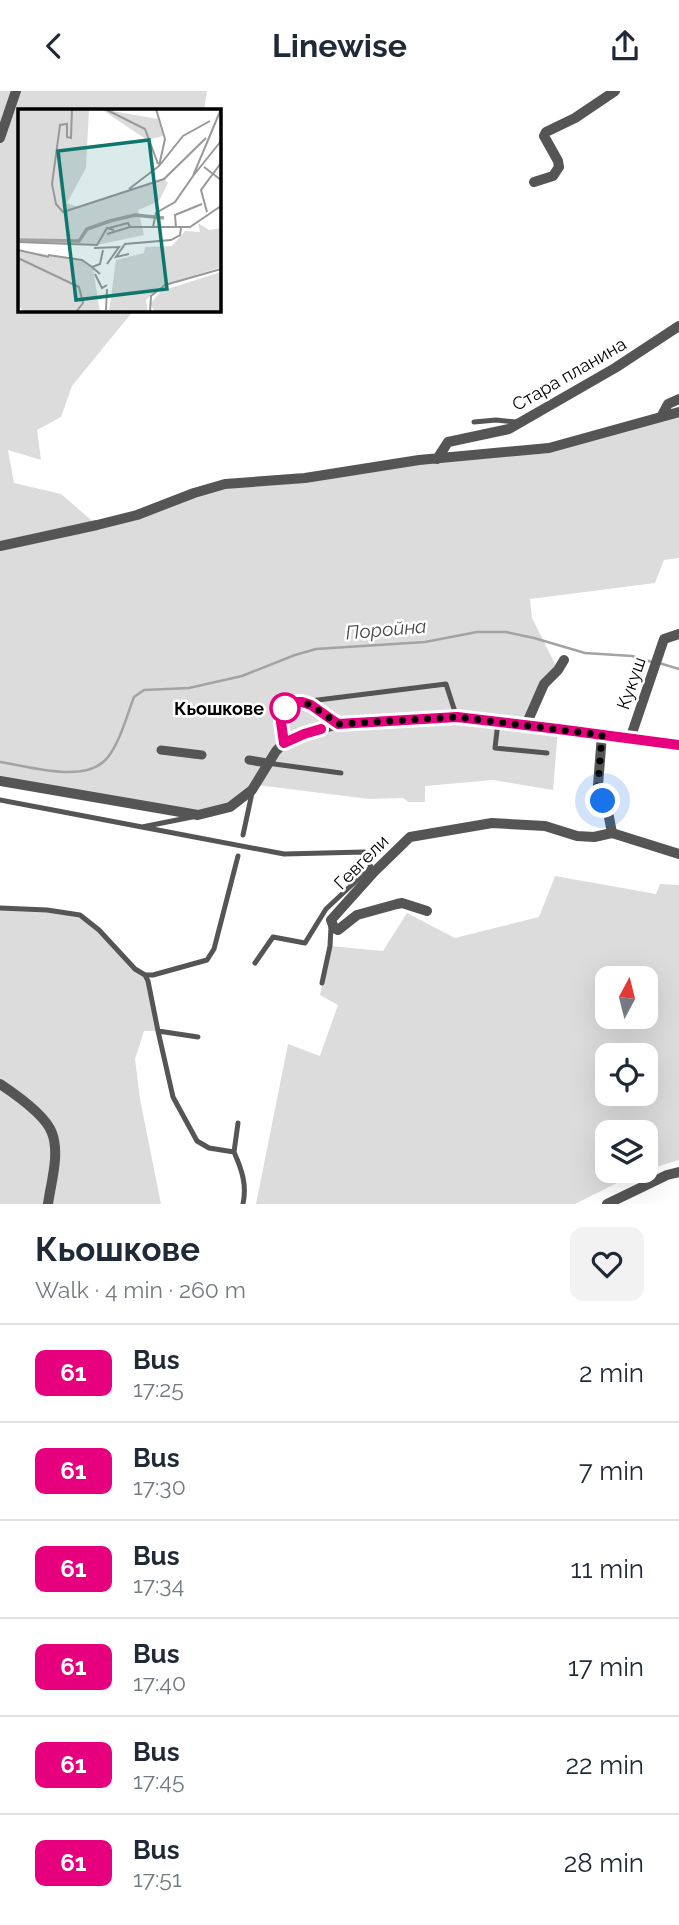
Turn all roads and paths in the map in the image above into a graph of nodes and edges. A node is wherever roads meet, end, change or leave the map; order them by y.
1 (16, 91) edge
2 (615, 91) edge
3 (0, 138) edge
4 (534, 182) dead end
5 (679, 326) edge
6 (679, 399) edge
7 (679, 412) edge
8 (662, 417) junction
9 (474, 422) dead end
10 (519, 423) junction
11 (437, 459) junction
12 (0, 546) edge
13 (679, 634) edge
14 (564, 660) dead end
15 (302, 702) junction
16 (457, 717) junction
17 (498, 722) junction
18 (338, 724) junction
19 (526, 725) junction
20 (602, 735) junction
21 (629, 739) junction
22 (284, 743) junction
23 (679, 745) edge
24 (161, 750) dead end
25 (547, 753) dead end
26 (202, 755) dead end
27 (249, 760) dead end
28 (267, 763) junction
29 (341, 773) dead end
30 (0, 781) edge
31 (252, 790) junction
32 (0, 800) edge
33 (198, 815) junction
34 (142, 827) junction
35 (612, 833) junction
36 (243, 835) dead end
37 (679, 854) edge
38 (238, 856) dead end
39 (0, 908) edge
40 (427, 911) dead end
41 (332, 924) junction
42 (255, 963) dead end
43 (145, 975) junction
44 (322, 983) dead end
45 (158, 1031) junction
46 (198, 1037) dead end
47 (0, 1084) edge
48 (239, 1123) dead end
49 (234, 1152) junction
50 (679, 1172) edge
51 (48, 1204) edge
52 (243, 1204) edge
53 (607, 1204) edge

1 - 3 street
2 - 4 street
5 - 10 street, Стара планина
6 - 8 street
7 - 8 street
8 - 11 street
9 - 10 lane
10 - 11 street, Стара планина
11 - 12 street
13 - 21 street, Кукуш
14 - 19 street
15 - 16 lane
15 - 18 lane
15 - 22 lane
16 - 17 street
16 - 18 street
17 - 19 street
17 - 25 lane
18 - 22 street
19 - 20 street
20 - 21 street
20 - 35 street
21 - 23 street
22 - 28 street
24 - 26 street
27 - 28 street
28 - 29 lane
28 - 31 street
30 - 33 street
31 - 33 street
31 - 36 lane
32 - 34 lane
33 - 34 lane
34 - 42 lane
35 - 37 street
35 - 41 street, Гевгели
38 - 43 lane
39 - 43 lane
40 - 41 street, Гевгели
41 - 44 lane
43 - 45 lane
45 - 46 lane
45 - 49 lane
47 - 51 street
48 - 49 lane
49 - 52 lane
50 - 53 street

